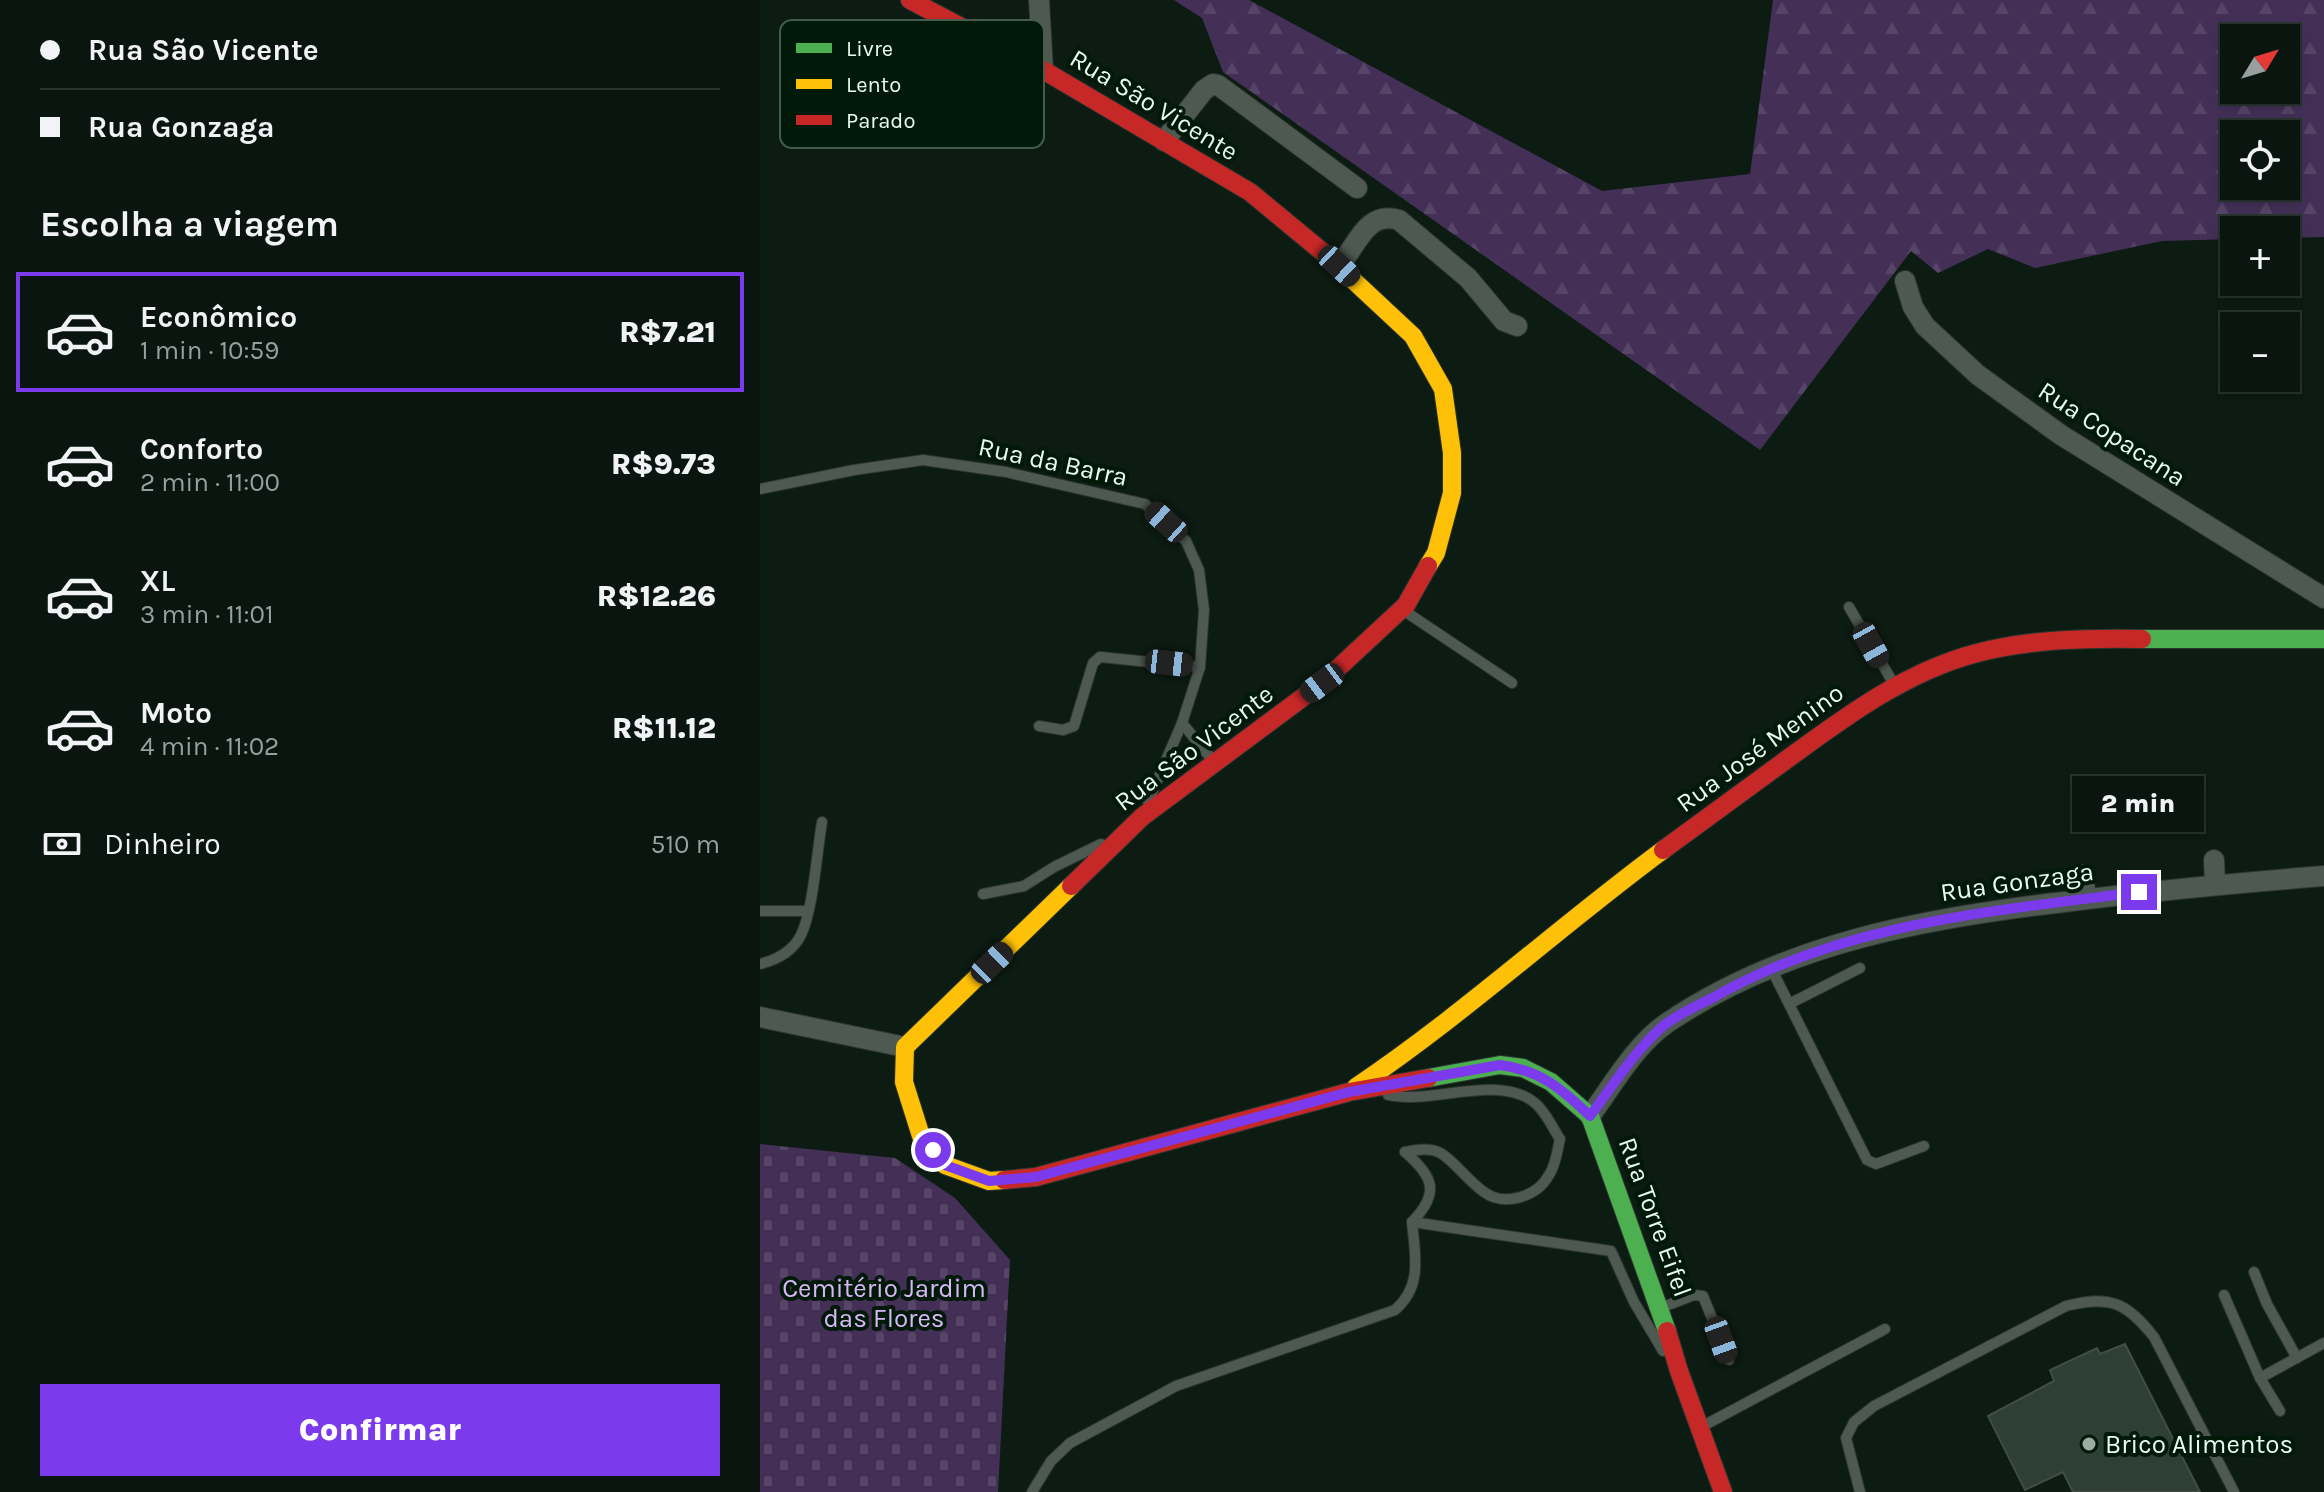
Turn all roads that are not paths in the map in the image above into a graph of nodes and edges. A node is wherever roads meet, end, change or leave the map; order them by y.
1 (910, 0) edge
2 (1039, 0) edge
3 (948, 20) edge
4 (1040, 20) edge
5 (1044, 71) edge
6 (1164, 141) junction
7 (1357, 188) dead end
8 (1339, 266) junction
9 (1905, 281) dead end
10 (1517, 326) dead end
11 (760, 489) edge
12 (2324, 598) edge
13 (1849, 607) dead end
14 (1401, 609) junction
15 (2324, 639) edge
16 (1200, 667) junction
17 (1512, 683) dead end
18 (1896, 687) junction
19 (1182, 723) junction
20 (1039, 726) dead end
21 (1215, 763) junction
22 (1142, 817) junction
23 (822, 822) dead end
24 (1121, 836) junction
25 (2214, 860) dead end
26 (2083, 875) dead end
27 (2324, 876) edge
28 (2215, 885) junction
29 (983, 894) dead end
30 (2086, 899) junction
31 (760, 911) edge
32 (807, 911) junction
33 (760, 964) edge
34 (1771, 968) junction
35 (1860, 968) dead end
36 (1789, 1004) junction
37 (760, 1017) edge
38 (905, 1047) junction
39 (1376, 1087) junction
40 (1349, 1092) junction
41 (1590, 1116) junction
42 (1924, 1146) dead end
43 (1412, 1222) junction
44 (2254, 1272) dead end
45 (2224, 1295) dead end
46 (1661, 1308) junction
47 (1885, 1329) dead end
48 (2324, 1343) edge
49 (2297, 1358) junction
50 (1729, 1360) dead end
51 (1679, 1371) junction
52 (2260, 1378) junction
53 (2280, 1411) dead end
54 (1701, 1427) junction
55 (1032, 1492) edge
56 (1723, 1492) edge
57 (1860, 1492) edge
58 (2234, 1492) edge

1 - 3 street, Rua São Vicente
2 - 4 street
5 - 6 street, Rua São Vicente
6 - 7 street
6 - 8 street, Rua São Vicente
8 - 10 street
8 - 14 street, Rua São Vicente
9 - 12 street, Rua Copacana
11 - 16 lane, Rua da Barra
13 - 18 lane
14 - 17 lane
14 - 21 street, Rua São Vicente
15 - 18 street, Rua José Menino
16 - 19 lane, Rua da Barra
16 - 20 lane
18 - 40 street, Rua José Menino
19 - 21 lane
19 - 22 lane, Rua da Barra
21 - 22 street, Rua São Vicente
22 - 24 street, Rua São Vicente
23 - 32 lane
24 - 29 lane
24 - 38 street, Rua São Vicente
25 - 28 street
26 - 30 street
27 - 28 street, Rua Gonzaga
28 - 30 street, Rua Gonzaga
30 - 34 street, Rua Gonzaga
31 - 32 lane
32 - 33 lane
34 - 36 lane
34 - 41 street, Rua Gonzaga
35 - 36 lane
36 - 42 lane
37 - 38 street
38 - 40 street
39 - 40 street, Rua Torre Eifel
39 - 41 street, Rua Torre Eifel
39 - 43 lane
41 - 46 street, Rua Torre Eifel
43 - 51 lane
43 - 55 lane
44 - 49 lane
45 - 52 lane
46 - 50 lane
46 - 51 street, Rua Torre Eifel
47 - 54 lane
48 - 49 lane
49 - 52 lane
51 - 54 street, Rua Torre Eifel
52 - 53 lane
54 - 56 street, Rua Torre Eifel
57 - 58 lane

